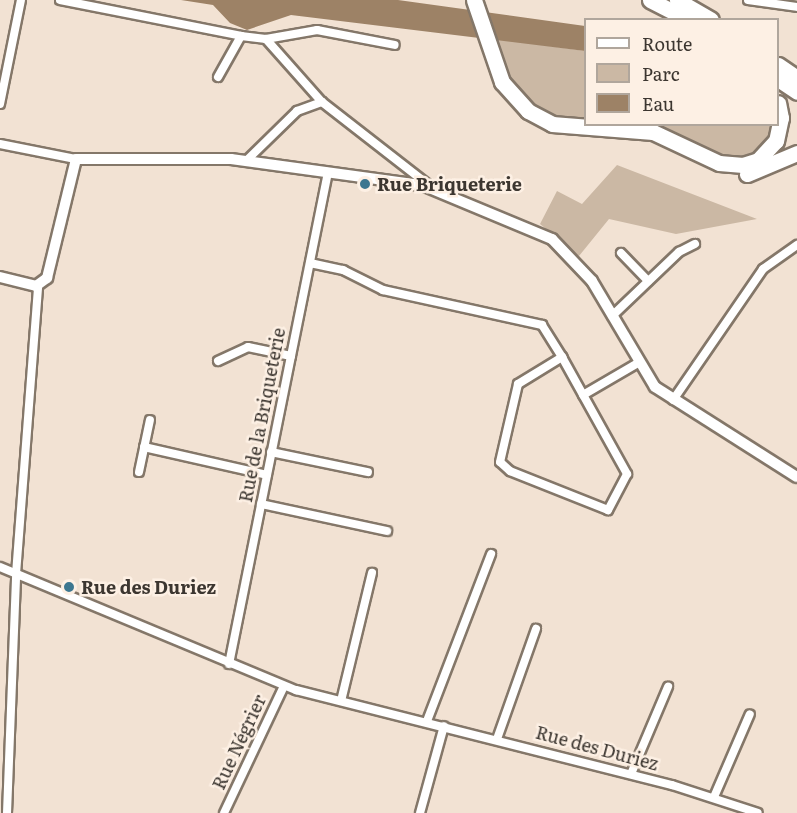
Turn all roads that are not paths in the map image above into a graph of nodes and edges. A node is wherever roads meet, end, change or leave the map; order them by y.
1 (21, 0) edge
2 (60, 0) edge
3 (466, 0) edge
4 (474, 0) edge
5 (644, 0) edge
6 (650, 0) edge
7 (748, 0) edge
8 (797, 7) edge
9 (675, 9) edge
10 (700, 12) edge
11 (716, 18) edge
12 (241, 36) junction
13 (266, 39) junction
14 (395, 45) dead end
15 (487, 62) junction
16 (218, 77) dead end
17 (1, 83) edge
18 (322, 102) junction
19 (0, 104) edge
20 (779, 114) edge
21 (0, 144) edge
22 (797, 153) edge
23 (76, 159) junction
24 (247, 160) junction
25 (328, 172) junction
26 (431, 187) junction
27 (695, 244) dead end
28 (797, 245) edge
29 (621, 253) dead end
30 (310, 262) junction
31 (0, 277) edge
32 (648, 281) junction
33 (38, 285) junction
34 (612, 316) junction
35 (291, 356) junction
36 (561, 357) junction
37 (218, 361) dead end
38 (638, 363) junction
39 (583, 395) junction
40 (673, 400) junction
41 (150, 420) dead end
42 (144, 447) junction
43 (271, 452) junction
44 (139, 472) dead end
45 (368, 472) dead end
46 (267, 475) junction
47 (797, 477) edge
48 (261, 504) junction
49 (387, 531) dead end
50 (491, 554) dead end
51 (0, 567) edge
52 (372, 573) dead end
53 (16, 574) junction
54 (536, 629) dead end
55 (229, 664) junction
56 (284, 686) junction
57 (668, 687) dead end
58 (341, 701) junction
59 (750, 714) dead end
60 (427, 721) junction
61 (444, 726) junction
62 (497, 739) junction
63 (631, 774) junction
64 (714, 797) junction
65 (7, 813) edge
66 (224, 813) edge
67 (420, 813) edge
68 (758, 813) edge

1 - 17 street
2 - 12 street
3 - 15 highway
4 - 15 highway
5 - 9 highway
6 - 9 highway
7 - 8 street
9 - 10 highway
10 - 11 highway
12 - 13 street
12 - 16 street
13 - 14 street
13 - 18 street
15 - 20 highway
15 - 22 highway
17 - 19 street
18 - 24 street
18 - 26 street
21 - 23 street
23 - 24 street
23 - 33 street
24 - 25 street
25 - 26 street
25 - 30 street, Rue de la Briqueterie
26 - 34 street
27 - 32 street
28 - 40 street
29 - 32 street
30 - 35 street, Rue de la Briqueterie
30 - 36 street
31 - 33 street
32 - 34 street
33 - 53 street
34 - 38 street
35 - 37 street
35 - 43 street, Rue de la Briqueterie
36 - 39 street
36 - 39 street
38 - 39 street
38 - 40 street
40 - 47 street
41 - 42 street
42 - 44 street
42 - 46 street
43 - 45 street
43 - 46 street, Rue de la Briqueterie
46 - 48 street, Rue de la Briqueterie
48 - 49 street
48 - 55 street, Rue de la Briqueterie
50 - 60 street
51 - 53 street, Rue des Duriez
52 - 58 street
53 - 55 street, Rue des Duriez
53 - 65 street
54 - 62 street
55 - 56 street, Rue des Duriez
56 - 58 street, Rue des Duriez
56 - 66 street, Rue Négrier
57 - 63 street
58 - 60 street, Rue des Duriez
59 - 64 street
60 - 61 street, Rue des Duriez
61 - 62 street, Rue des Duriez
61 - 67 street
62 - 63 street, Rue des Duriez
63 - 64 street, Rue des Duriez
64 - 68 street, Rue des Duriez

